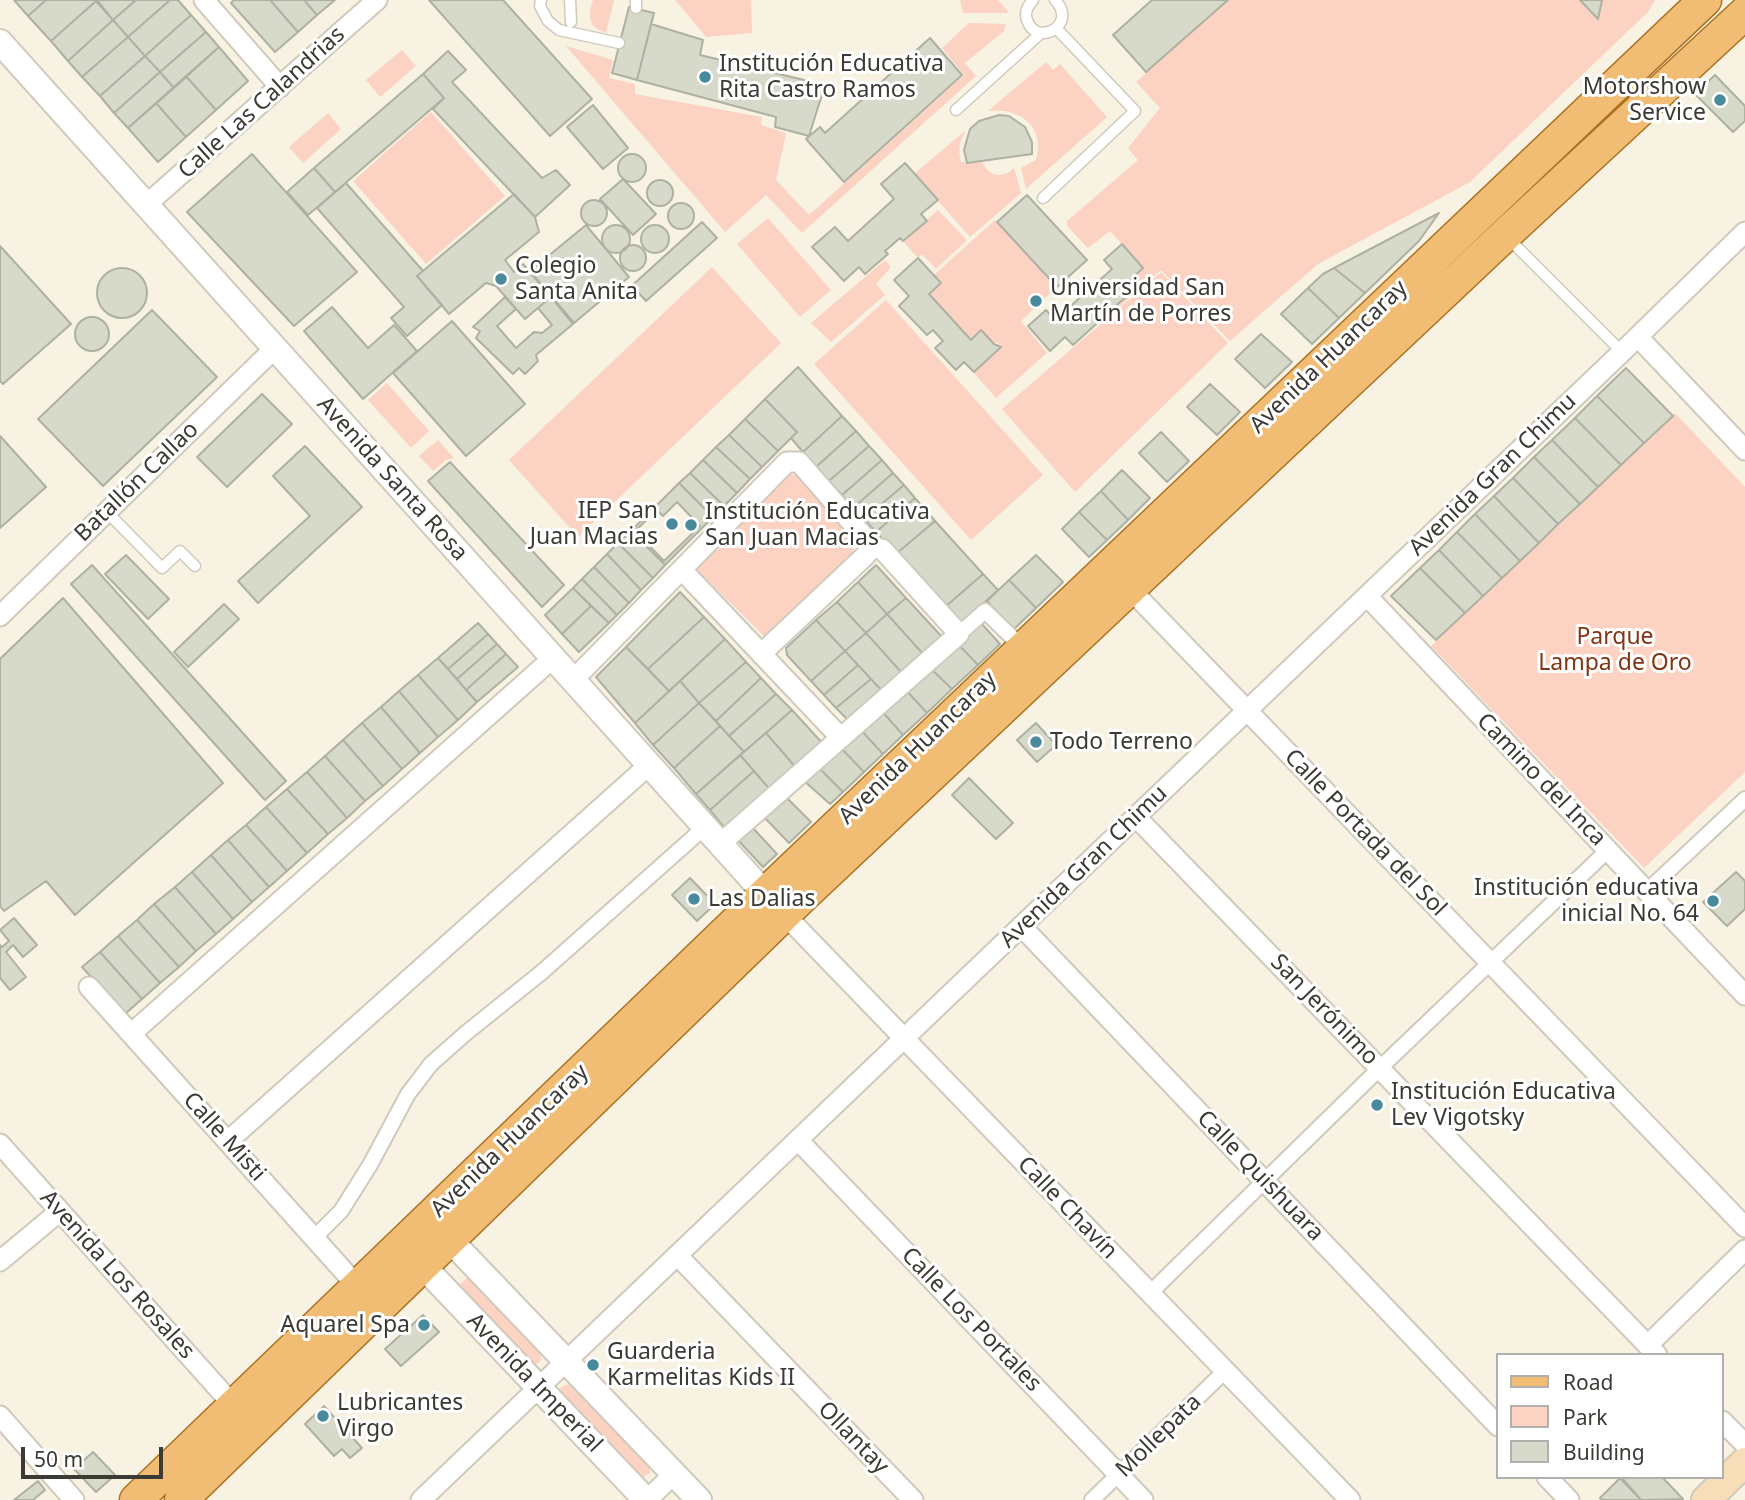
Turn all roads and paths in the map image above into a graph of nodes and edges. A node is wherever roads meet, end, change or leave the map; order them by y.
1 (204, 0) edge
2 (377, 0) edge
3 (541, 0) edge
4 (570, 0) edge
5 (1705, 0) edge
6 (1030, 1) edge
7 (1060, 2) edge
8 (1745, 13) edge
9 (571, 22) dead end
10 (1056, 28) junction
11 (1041, 33) junction
12 (0, 42) edge
13 (619, 43) dead end
14 (280, 87) junction
15 (956, 110) dead end
16 (1043, 198) dead end
17 (146, 205) junction
18 (1745, 232) edge
19 (1505, 234) junction
20 (1638, 337) junction
21 (275, 348) junction
22 (1622, 352) junction
23 (1745, 450) edge
24 (107, 512) junction
25 (870, 548) junction
26 (195, 566) dead end
27 (682, 570) junction
28 (1129, 588) junction
29 (1367, 596) junction
30 (0, 617) edge
31 (959, 634) junction
32 (1023, 648) junction
33 (761, 654) junction
34 (553, 658) junction
35 (573, 680) junction
36 (1247, 712) junction
37 (841, 738) junction
38 (649, 765) junction
39 (1745, 799) edge
40 (1136, 817) junction
41 (713, 836) junction
42 (1608, 850) junction
43 (1647, 891) junction
44 (775, 904) junction
45 (1021, 926) junction
46 (1492, 962) junction
47 (89, 987) dead end
48 (1745, 995) edge
49 (131, 1034) junction
50 (903, 1038) junction
51 (1380, 1068) junction
52 (798, 1140) junction
53 (228, 1142) junction
54 (0, 1144) edge
55 (1264, 1181) junction
56 (60, 1211) junction
57 (1745, 1227) edge
58 (314, 1238) junction
59 (449, 1239) junction
60 (1745, 1250) edge
61 (677, 1255) junction
62 (0, 1261) edge
63 (422, 1265) junction
64 (358, 1287) junction
65 (1150, 1293) junction
66 (1653, 1350) edge
67 (566, 1361) junction
68 (1226, 1371) junction
69 (539, 1387) junction
70 (234, 1406) junction
71 (0, 1416) edge
72 (1724, 1423) edge
73 (1496, 1424) edge
74 (1745, 1444) edge
75 (1745, 1462) edge
76 (674, 1474) junction
77 (1119, 1474) junction
78 (1550, 1479) edge
79 (74, 1500) edge
80 (136, 1500) edge
81 (181, 1500) edge
82 (421, 1500) edge
83 (646, 1500) edge
84 (699, 1500) edge
85 (913, 1500) edge
86 (1092, 1500) edge
87 (1143, 1500) edge
88 (1350, 1500) edge
89 (1569, 1500) edge
90 (1706, 1500) edge

1 - 14 street
2 - 14 street, Calle Las Calandrias
3 - 13 lane
4 - 9 lane
5 - 32 main road, Avenida Huancaray
6 - 11 lane
7 - 10 lane
8 - 19 main road, Avenida Huancaray
10 - 11 lane
10 - 16 lane
11 - 15 lane
12 - 17 street, Avenida Santa Rosa
14 - 17 street, Calle Las Calandrias
17 - 21 street, Avenida Santa Rosa
18 - 20 street, Avenida Gran Chimu
19 - 22 lane
19 - 28 main road, Avenida Huancaray
20 - 22 street, Avenida Gran Chimu
20 - 23 street
21 - 24 street, Batallón Callao
21 - 34 street, Avenida Santa Rosa
22 - 29 street, Avenida Gran Chimu
24 - 26 lane
24 - 30 street, Batallón Callao
25 - 27 street
25 - 31 street
25 - 33 street
27 - 33 street
27 - 35 street
28 - 36 street, Calle Portada del Sol
28 - 44 main road, Avenida Huancaray
29 - 36 street, Avenida Gran Chimu
29 - 42 street, Camino del Inca
31 - 32 street
31 - 37 street
32 - 44 main road, Avenida Huancaray
33 - 37 street
34 - 35 street, Avenida Santa Rosa
34 - 49 street
35 - 38 street, Avenida Santa Rosa
36 - 40 street, Avenida Gran Chimu
36 - 46 street, Calle Portada del Sol
37 - 41 street
38 - 41 street, Avenida Santa Rosa
38 - 53 street
39 - 43 street
40 - 45 street, Avenida Gran Chimu
40 - 51 street, San Jerónimo
41 - 44 street, Avenida Santa Rosa
41 - 58 street
42 - 43 street, Camino del Inca
42 - 46 street
43 - 48 street, Camino del Inca
44 - 50 street, Calle Chavín
44 - 59 main road, Avenida Huancaray
44 - 64 main road, Avenida Huancaray
45 - 50 street, Avenida Gran Chimu
45 - 55 street, Calle Quishuara
46 - 51 street
46 - 57 street, Calle Portada del Sol
47 - 49 street, Calle Misti
49 - 53 street, Calle Misti
50 - 52 street, Avenida Gran Chimu
50 - 65 street, Calle Chavín
51 - 55 street
51 - 66 street, San Jerónimo
52 - 61 street, Avenida Gran Chimu
52 - 77 street, Calle Los Portales
53 - 58 street, Calle Misti
54 - 56 street, Avenida Los Rosales
55 - 65 street
55 - 73 street, Calle Quishuara
56 - 62 street
56 - 70 street, Avenida Los Rosales
58 - 64 street, Calle Misti
59 - 63 main road, Avenida Huancaray
59 - 67 street, Avenida Imperial
60 - 66 street
61 - 67 street, Avenida Gran Chimu
61 - 85 street, Ollantay
63 - 69 street, Avenida Imperial
63 - 81 main road, Avenida Huancaray
64 - 70 main road, Avenida Huancaray
65 - 68 street, Calle Chavín
67 - 69 street, Avenida Gran Chimu
67 - 76 street, Avenida Imperial
68 - 77 street, Mollepata
68 - 88 street, Calle Chavín
69 - 82 street, Avenida Gran Chimu
69 - 83 street, Avenida Imperial
70 - 80 main road, Avenida Huancaray
71 - 79 street
72 - 74 street
75 - 90 main road
76 - 83 street
76 - 84 street, Avenida Imperial
77 - 86 street, Mollepata
77 - 87 street, Calle Los Portales
78 - 89 street

